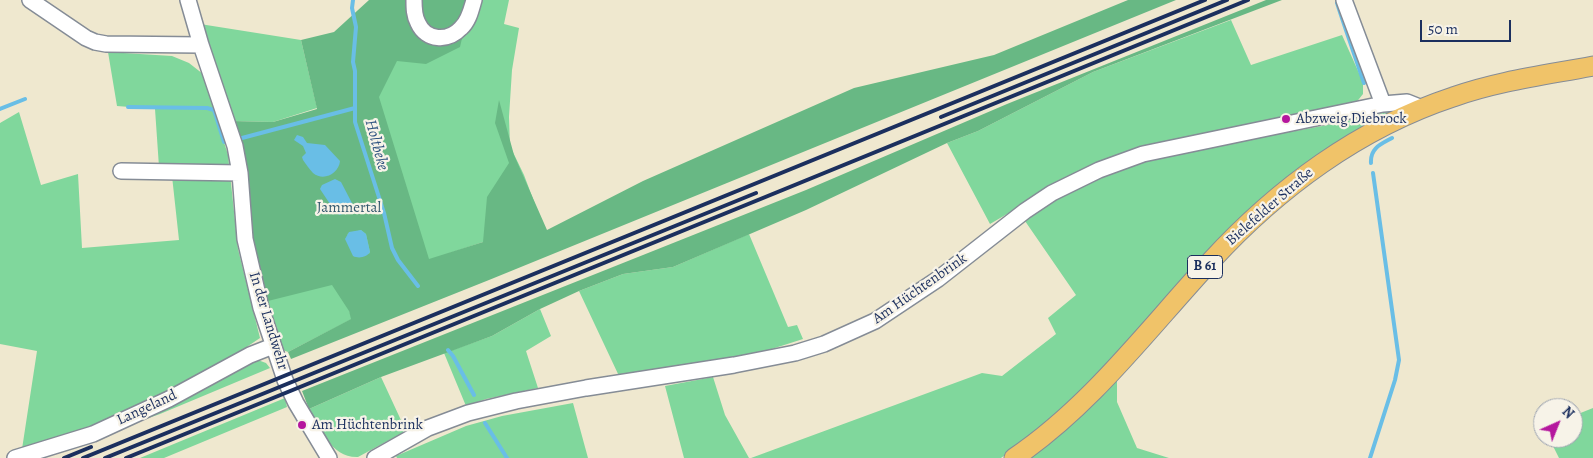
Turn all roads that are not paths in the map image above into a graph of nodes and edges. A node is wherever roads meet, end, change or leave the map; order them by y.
1 (30, 0) edge
2 (188, 0) edge
3 (414, 0) edge
4 (474, 0) edge
5 (1344, 0) edge
6 (201, 45) junction
7 (1593, 66) edge
8 (1382, 104) junction
9 (1422, 108) junction
10 (121, 171) dead end
11 (240, 174) junction
12 (273, 346) junction
13 (15, 458) edge
14 (329, 458) edge
15 (375, 458) edge
16 (1014, 458) edge

1 - 6 street
2 - 6 street, In der Landwehr
3 - 4 street
5 - 8 street
6 - 11 street, In der Landwehr
7 - 9 main road, Bielefelder Straße / B 61
8 - 9 street, Am Hüchtenbrink
8 - 15 street, Am Hüchtenbrink
9 - 16 main road, Bielefelder Straße / B 61
10 - 11 street
11 - 12 street, In der Landwehr
12 - 13 street, Langeland
12 - 14 street, In der Landwehr

